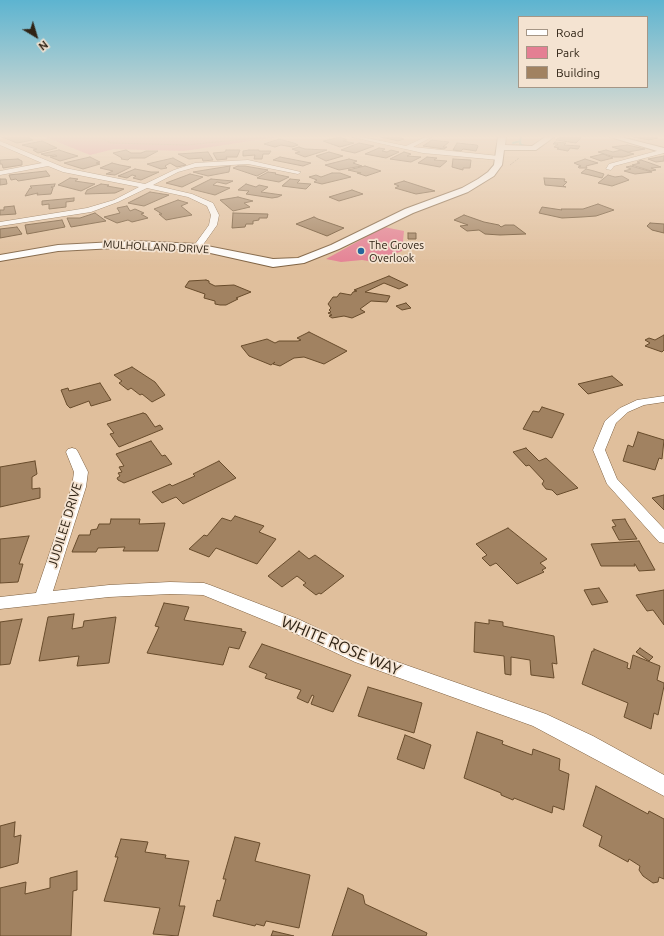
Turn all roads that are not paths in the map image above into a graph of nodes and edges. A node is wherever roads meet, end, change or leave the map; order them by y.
1 (116, 181) edge
2 (157, 181) edge
3 (480, 181) edge
4 (147, 186) junction
5 (0, 224) edge
6 (197, 247) junction
7 (0, 258) edge
8 (664, 399) edge
9 (72, 452) dead end
10 (664, 538) edge
11 (42, 599) junction
12 (0, 603) edge
13 (664, 786) edge

1 - 4 street
2 - 4 street
3 - 6 main road, MULHOLLAND DRIVE
4 - 5 street
4 - 6 street
6 - 7 main road, MULHOLLAND DRIVE
8 - 10 street
9 - 11 street, JUDILEE DRIVE
11 - 12 street, WHITE ROSE WAY
11 - 13 street, WHITE ROSE WAY

